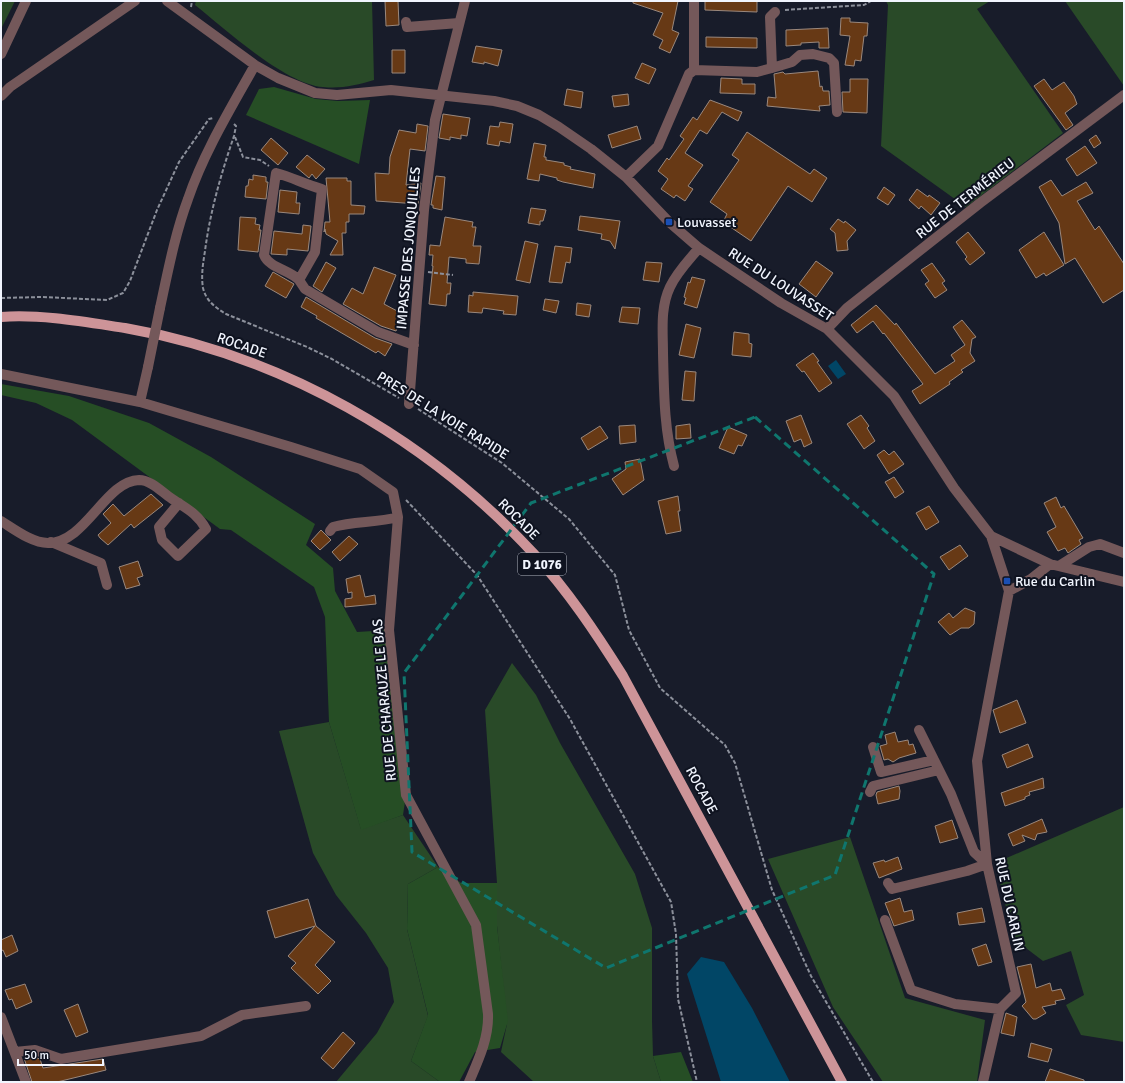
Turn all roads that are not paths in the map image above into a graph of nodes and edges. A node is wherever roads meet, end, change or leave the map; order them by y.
1 (26, 1) edge
2 (135, 1) edge
3 (168, 1) edge
4 (694, 1) edge
5 (464, 3) edge
6 (775, 12) road end
7 (406, 22) dead end
8 (459, 23) junction
9 (1, 54) edge
10 (255, 65) junction
11 (772, 68) junction
12 (694, 70) junction
13 (440, 95) junction
14 (1124, 95) edge
15 (1, 96) edge
16 (837, 112) dead end
17 (626, 177) junction
18 (700, 248) junction
19 (299, 280) junction
20 (1, 313) edge
21 (14, 316) junction
22 (1, 317) edge
23 (827, 329) junction
24 (414, 345) junction
25 (1, 374) edge
26 (140, 402) junction
27 (409, 404) road end
28 (674, 466) dead end
29 (179, 503) junction
30 (398, 517) junction
31 (1, 521) edge
32 (330, 531) dead end
33 (991, 536) junction
34 (51, 542) junction
35 (1124, 553) edge
36 (1054, 565) junction
37 (1124, 582) edge
38 (107, 585) dead end
39 (1009, 591) junction
40 (919, 730) dead end
41 (872, 747) dead end
42 (934, 760) junction
43 (939, 770) junction
44 (870, 792) dead end
45 (986, 864) junction
46 (888, 883) dead end
47 (885, 920) dead end
48 (306, 1006) dead end
49 (1000, 1009) junction
50 (1, 1017) edge
51 (15, 1052) junction
52 (26, 1082) edge
53 (468, 1082) edge
54 (842, 1082) edge
55 (983, 1082) edge

1 - 9 street
2 - 15 street
3 - 10 street, RUE DU LOUVASSET
4 - 12 street
5 - 8 street, IMPASSE DES JONQUILLES
6 - 11 street
7 - 8 street
8 - 13 street, IMPASSE DES JONQUILLES
10 - 13 street, RUE DU LOUVASSET
10 - 26 street, bridge
11 - 12 street
11 - 16 street
12 - 17 street
13 - 17 street, RUE DU LOUVASSET
13 - 24 street, IMPASSE DES JONQUILLES
14 - 23 street, RUE DE TERMÉRIEU
17 - 18 street, RUE DU LOUVASSET
18 - 23 street, RUE DU LOUVASSET
18 - 28 street
19 - 19 street
19 - 24 street
20 - 21 main road, ROCADE / D 1076
21 - 22 main road, ROCADE / D 1076
21 - 54 main road, ROCADE / D 1076
23 - 33 street, RUE DU LOUVASSET
24 - 27 street, IMPASSE DES JONQUILLES
25 - 26 street, RUE DE CHARAUZE LE BAS
26 - 30 street, RUE DE CHARAUZE LE BAS
29 - 29 street
29 - 34 street
30 - 32 street
30 - 53 street, RUE DE CHARAUZE LE BAS
31 - 34 street
33 - 36 street, RUE DU LOUVASSET
33 - 39 street, RUE DU CARLIN
34 - 38 street
35 - 36 street
36 - 37 street, RUE DU LOUVASSET
36 - 39 street
39 - 45 street, RUE DU CARLIN
40 - 42 street
41 - 42 street
42 - 43 street
43 - 44 street
43 - 45 street
45 - 46 street
45 - 49 street, RUE DU CARLIN
47 - 49 street
48 - 51 street
49 - 55 street
50 - 51 street
51 - 52 street

